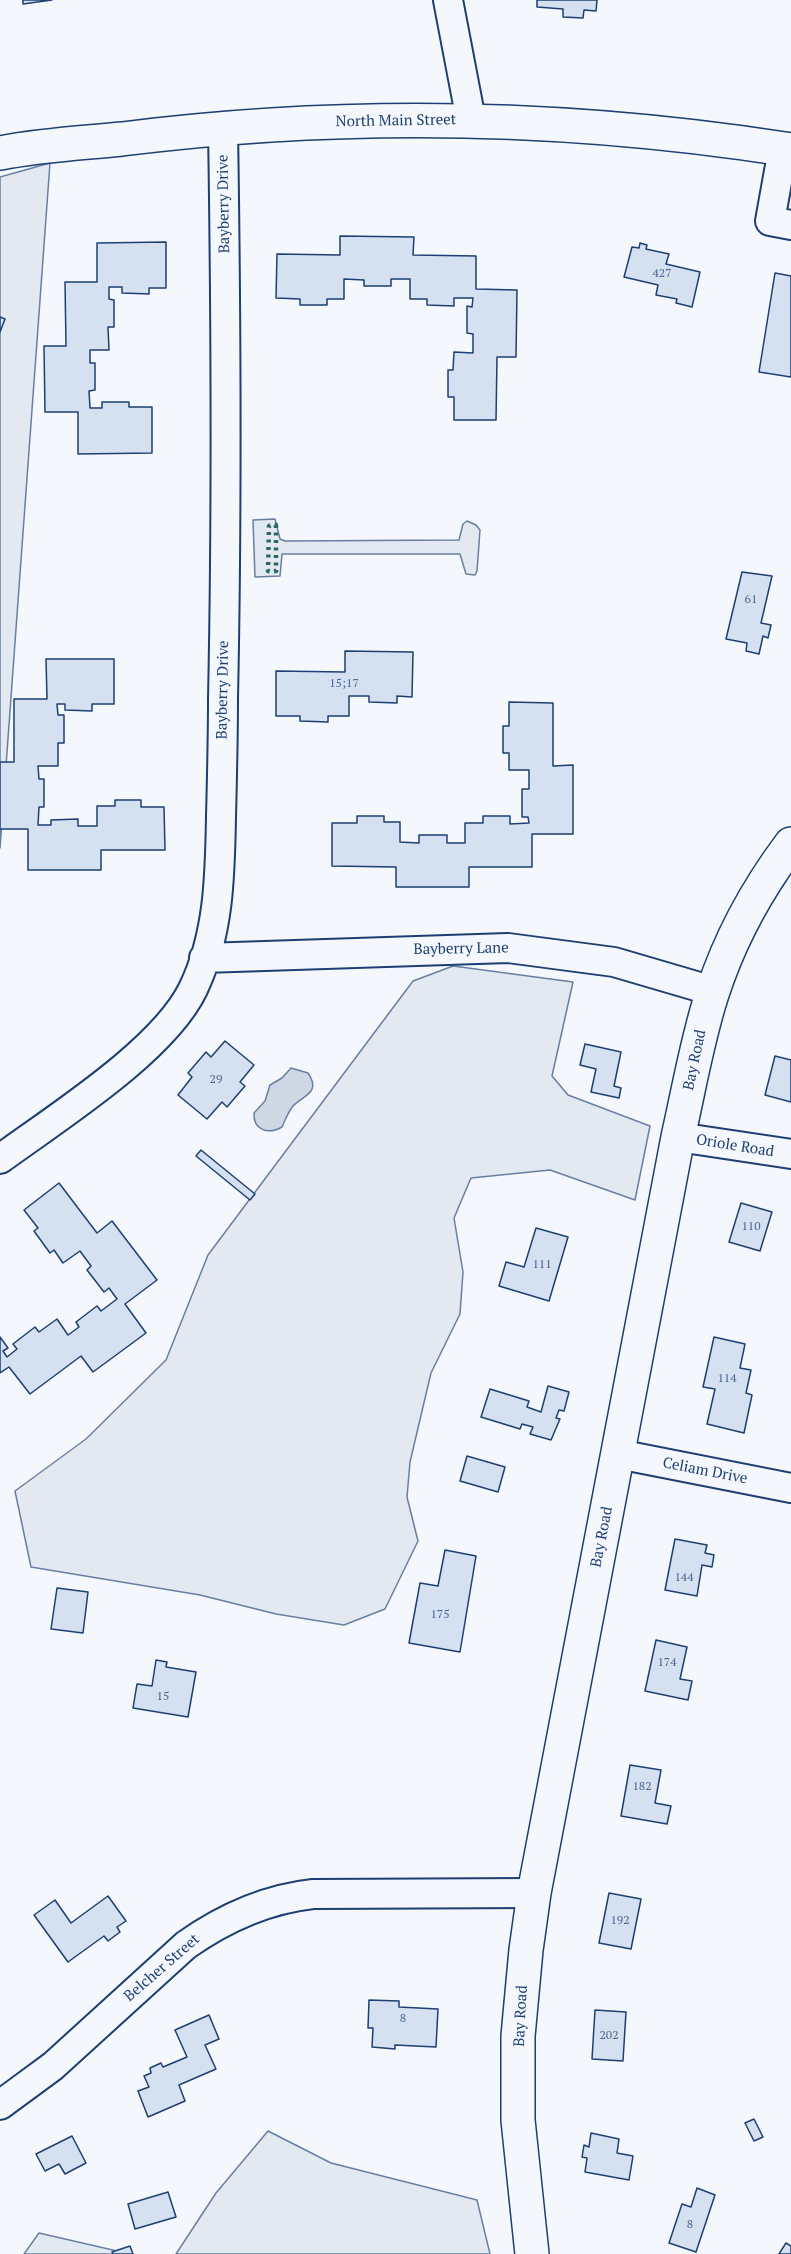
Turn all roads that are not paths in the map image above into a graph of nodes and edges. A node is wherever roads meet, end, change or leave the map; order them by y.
1 (448, 0) edge
2 (471, 120) junction
3 (223, 128) junction
4 (787, 149) edge
5 (0, 153) edge
6 (791, 225) edge
7 (791, 844) edge
8 (204, 958) junction
9 (713, 991) junction
10 (678, 1137) junction
11 (791, 1154) edge
12 (0, 1160) edge
13 (618, 1454) junction
14 (791, 1488) edge
15 (534, 1893) junction
16 (0, 2105) edge
17 (532, 2254) edge

1 - 2 street
2 - 3 main road, North Main Street
2 - 4 main road, North Main Street
3 - 5 main road, North Main Street
3 - 8 street, Bayberry Drive
4 - 6 street
7 - 9 main road, Bay Road
8 - 9 street, Bayberry Lane
8 - 12 street, Bayberry Drive
9 - 10 main road, Bay Road
10 - 11 street, Oriole Road
10 - 13 main road, Bay Road
13 - 14 street, Celiam Drive
13 - 15 main road, Bay Road
15 - 16 street, Belcher Street
15 - 17 main road, Bay Road

